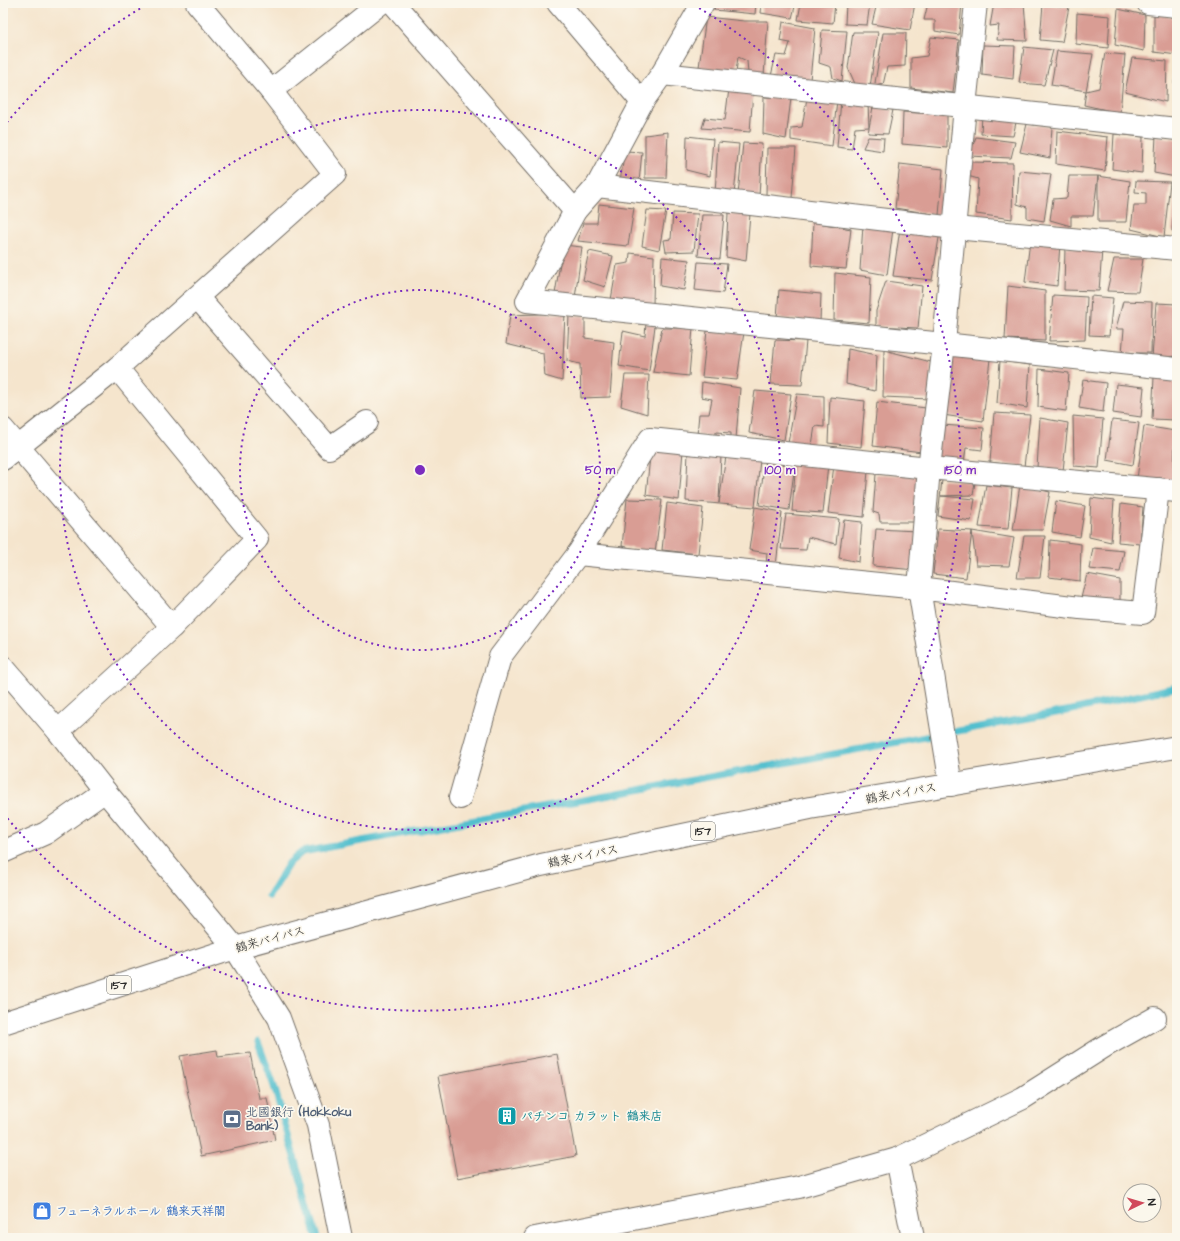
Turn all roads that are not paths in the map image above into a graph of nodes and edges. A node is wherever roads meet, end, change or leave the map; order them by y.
1 (197, 3) edge
2 (381, 3) edge
3 (393, 3) edge
4 (558, 3) edge
5 (703, 3) edge
6 (976, 3) edge
7 (1148, 3) edge
8 (1177, 6) edge
9 (662, 74) junction
10 (271, 91) junction
11 (642, 102) junction
12 (965, 106) junction
13 (1177, 128) edge
14 (597, 186) junction
15 (575, 211) junction
16 (955, 228) junction
17 (1177, 250) edge
18 (197, 296) junction
19 (944, 344) junction
20 (116, 368) junction
21 (1177, 369) edge
22 (366, 422) dead end
23 (3, 429) edge
24 (10, 453) edge
25 (929, 468) junction
26 (1168, 490) edge
27 (578, 554) junction
28 (919, 588) junction
29 (172, 627) junction
30 (3, 667) edge
31 (58, 732) junction
32 (1177, 747) edge
33 (951, 785) junction
34 (106, 791) junction
35 (460, 798) dead end
36 (3, 852) edge
37 (235, 948) junction
38 (1156, 1018) dead end
39 (3, 1023) edge
40 (897, 1159) junction
41 (341, 1238) edge
42 (535, 1238) edge
43 (913, 1238) edge

1 - 10 main road
2 - 10 main road
3 - 15 main road
4 - 11 main road
5 - 9 main road
6 - 12 main road
7 - 8 main road
9 - 11 main road
9 - 12 main road
10 - 18 main road
11 - 14 main road
12 - 13 main road
12 - 16 main road
14 - 15 main road
14 - 16 main road
15 - 19 main road
16 - 17 main road
16 - 19 main road
18 - 20 main road
18 - 22 main road
19 - 21 main road
19 - 25 main road
20 - 24 main road
20 - 29 main road
23 - 24 main road
24 - 29 main road
25 - 26 main road
25 - 27 main road
25 - 28 main road
26 - 28 main road
27 - 28 main road
27 - 35 main road
28 - 33 main road
29 - 31 main road
30 - 31 main road
31 - 34 main road
32 - 33 main road, 鶴来バイパス / 157
33 - 37 main road, 鶴来バイパス / 157
34 - 36 main road
34 - 37 main road
37 - 39 main road, 鶴来バイパス / 157
37 - 41 main road
38 - 40 main road
40 - 42 main road
40 - 43 main road

